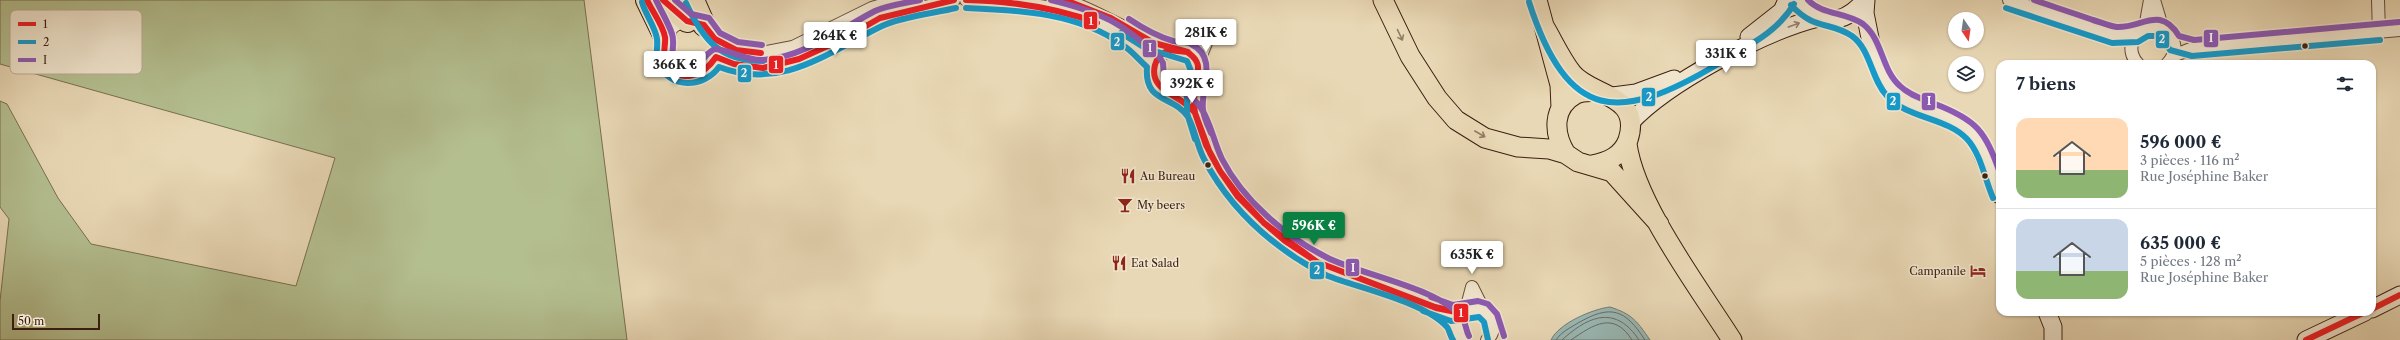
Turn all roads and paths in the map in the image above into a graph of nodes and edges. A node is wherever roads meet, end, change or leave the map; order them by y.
1 (693, 0) edge
2 (898, 0) edge
3 (954, 0) edge
4 (966, 0) edge
5 (1065, 0) edge
6 (1383, 0) edge
7 (1537, 0) edge
8 (1787, 0) edge
9 (1797, 0) edge
10 (1865, 0) edge
11 (2009, 0) edge
12 (2150, 0) edge
13 (2154, 0) edge
14 (2378, 0) edge
15 (653, 3) edge
16 (1818, 18) junction
17 (1839, 19) junction
18 (1544, 26) junction
19 (702, 28) junction
20 (2163, 30) junction
21 (2400, 30) edge
22 (2141, 31) junction
23 (2379, 32) junction
24 (2114, 35) junction
25 (665, 37) junction
26 (1871, 43) junction
27 (2174, 43) junction
28 (2193, 48) junction
29 (1172, 49) junction
30 (1187, 52) junction
31 (716, 57) junction
32 (2135, 59) edge
33 (2170, 60) edge
34 (1198, 63) junction
35 (1155, 64) junction
36 (1195, 86) junction
37 (1605, 93) junction
38 (1176, 96) junction
39 (1561, 108) junction
40 (1195, 112) junction
41 (1630, 123) junction
42 (1626, 144) junction
43 (1566, 154) junction
44 (1592, 165) junction
45 (1996, 186) edge
46 (1659, 224) junction
47 (2400, 295) edge
48 (2376, 307) edge
49 (1484, 311) junction
50 (1461, 316) junction
51 (2049, 316) edge
52 (2357, 316) edge
53 (1492, 337) edge
54 (1462, 340) edge
55 (1732, 340) edge
56 (2053, 340) edge
57 (2306, 340) edge

1 - 19 highway
2 - 19 street
3 - 31 street
4 - 35 street
5 - 29 street
6 -> 43 main road
7 - 18 main road
8 - 37 main road
9 - 16 main road
10 - 17 main road
10 - 26 main road
11 - 24 street
12 - 22 street
13 - 20 street
14 - 23 street
15 - 19 highway
15 - 25 highway
16 - 17 main road
41 -> 16 main road
17 - 26 main road
18 - 37 main road
18 - 39 main road
19 - 25 street
19 - 31 street
20 - 22 street
20 - 27 street
21 - 23 street
22 - 24 street
22 - 32 street
23 - 28 street
24 - 32 street
25 - 31 street
26 - 45 main road
27 - 28 street
27 - 33 street
28 - 33 street
29 - 30 street
29 - 35 street
30 - 34 street
30 - 34 street
34 - 36 street
35 - 38 street
36 - 38 street
36 - 40 street
37 - 39 main road
37 - 41 main road
38 - 40 street
39 - 43 main road
40 - 50 street
41 - 42 main road
42 - 44 main road
42 - 46 main road
43 - 44 main road
44 - 46 main road
46 - 55 main road
47 - 48 main road
49 - 50 street
49 - 50 street
49 - 53 street
50 - 54 street
51 - 56 main road
52 - 57 main road

